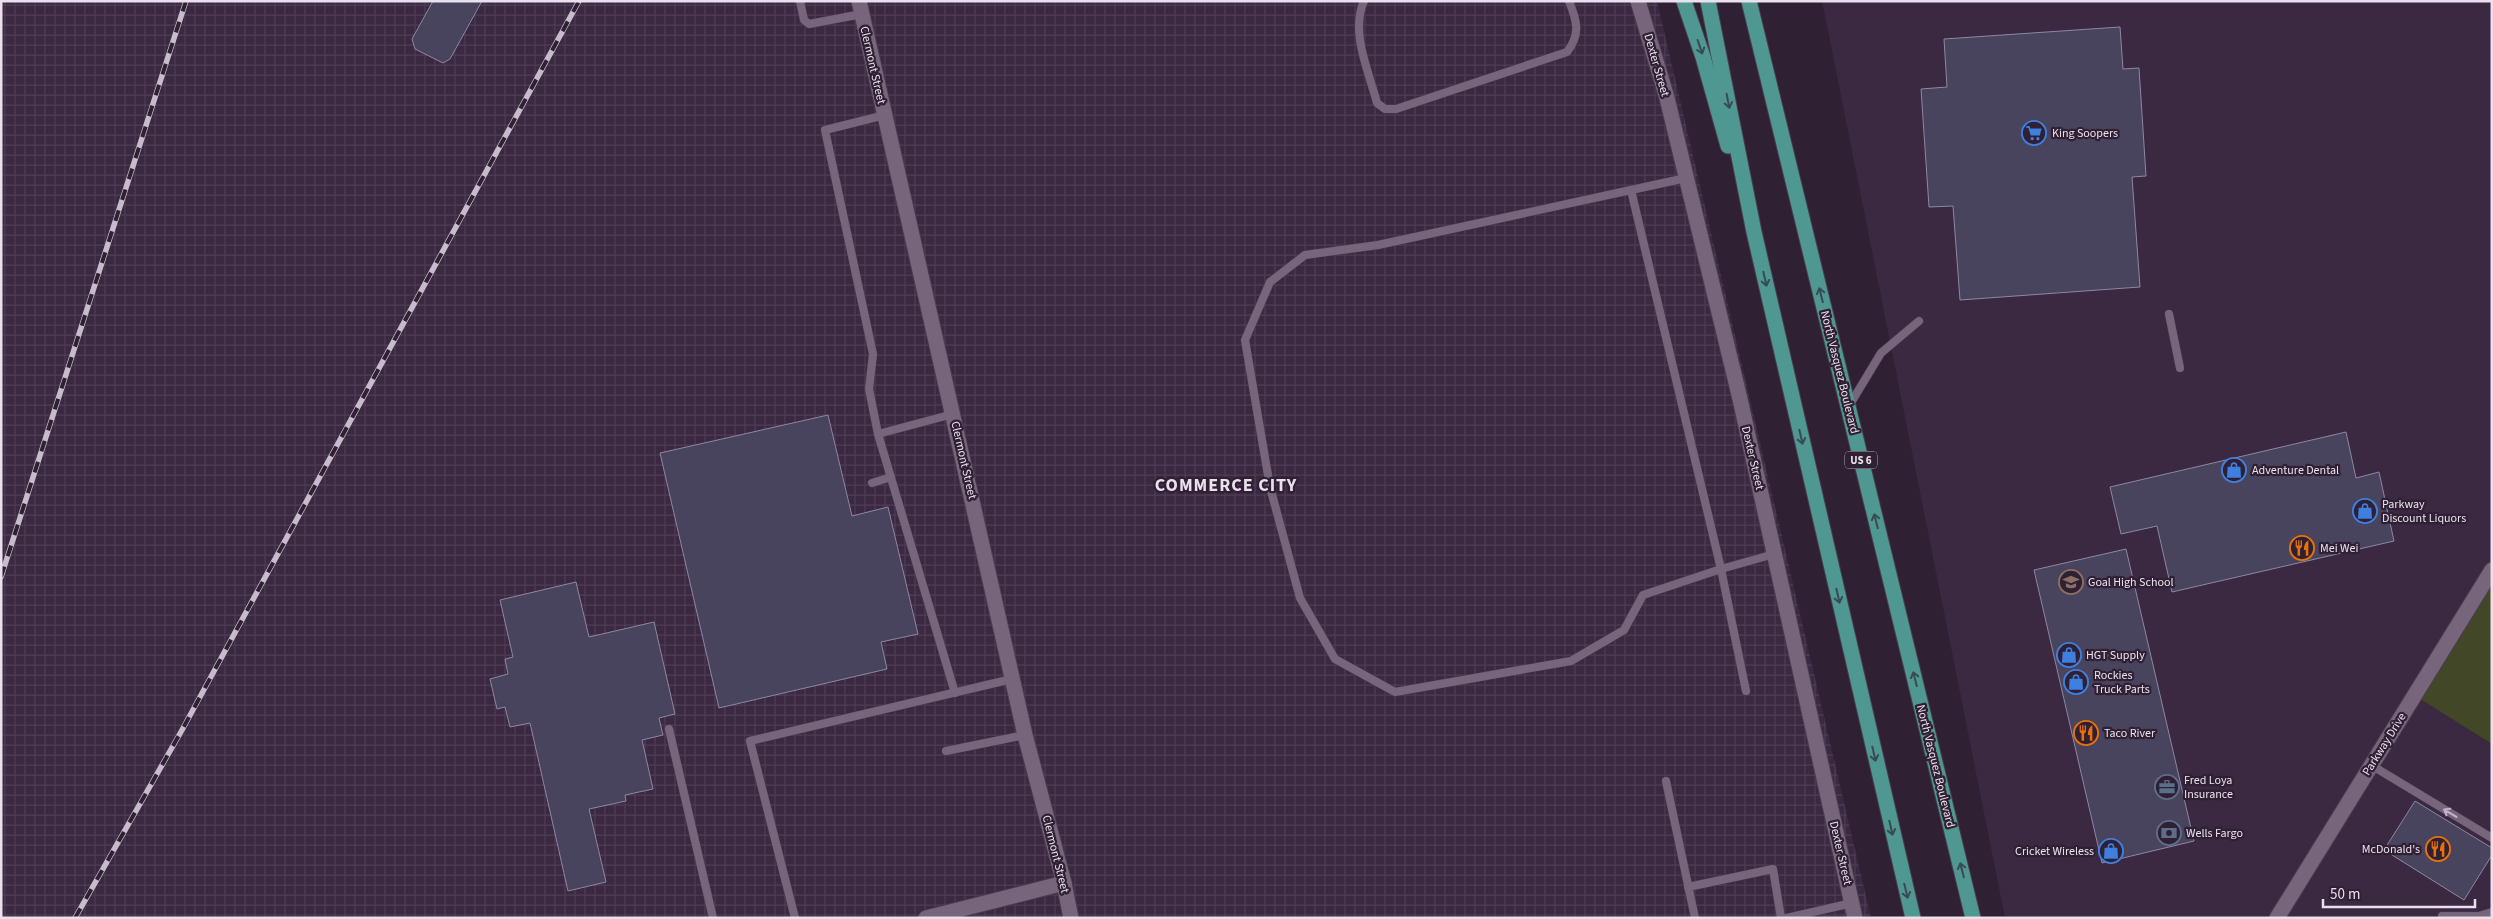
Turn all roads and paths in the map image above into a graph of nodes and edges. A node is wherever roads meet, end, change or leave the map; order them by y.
1 (800, 1) edge
2 (1364, 1) edge
3 (1569, 1) edge
4 (1638, 1) edge
5 (1684, 1) edge
6 (1708, 1) edge
7 (1750, 3) edge
8 (860, 8) edge
9 (884, 115) junction
10 (1686, 178) junction
11 (1631, 190) junction
12 (1754, 232) junction
13 (2169, 314) dead end
14 (1919, 321) dead end
15 (2180, 368) dead end
16 (1848, 408) junction
17 (953, 414) junction
18 (878, 434) junction
19 (891, 477) junction
20 (872, 483) dead end
21 (1774, 554) junction
22 (1721, 569) junction
23 (2492, 570) edge
24 (1012, 679) junction
25 (1746, 690) dead end
26 (955, 693) junction
27 (669, 728) dead end
28 (1025, 735) junction
29 (946, 751) dead end
30 (2371, 765) junction
31 (1666, 781) dead end
32 (2492, 838) edge
33 (1064, 883) junction
34 (1688, 887) junction
35 (1854, 910) edge
36 (2492, 912) edge
37 (2442, 916) dead end
38 (713, 918) edge
39 (795, 918) edge
40 (926, 918) edge
41 (1071, 918) edge
42 (1695, 918) edge
43 (1781, 918) edge
44 (1787, 918) edge
45 (1913, 918) edge
46 (1973, 918) edge
47 (2277, 918) edge

1 - 8 lane
2 - 3 lane
4 - 10 street, Dexter Street
5 -> 12 highway
6 -> 12 highway
16 -> 7 highway, North Vasquez Boulevard / US 6
8 - 9 street, Clermont Street
9 - 17 street, Clermont Street
9 - 18 lane
10 - 11 lane
10 - 21 street, Dexter Street
11 - 22 lane
11 - 22 lane
12 -> 45 highway
13 - 15 lane
14 - 16 lane
46 -> 16 highway, North Vasquez Boulevard / US 6
17 - 18 lane
17 - 24 street, Clermont Street
18 - 19 lane
19 - 20 lane
19 - 26 lane
21 - 22 lane
21 - 35 street, Dexter Street
22 - 25 lane
23 - 30 street, Parkway Drive
24 - 26 lane
24 - 28 street, Clermont Street
26 - 39 lane
27 - 38 lane
28 - 29 lane
28 - 33 street, Clermont Street
32 -> 30 lane
30 - 47 street, Parkway Drive
31 - 34 lane
33 - 40 street
33 - 41 street, Clermont Street
34 - 42 lane
34 - 43 lane
35 - 44 lane
36 - 37 lane

